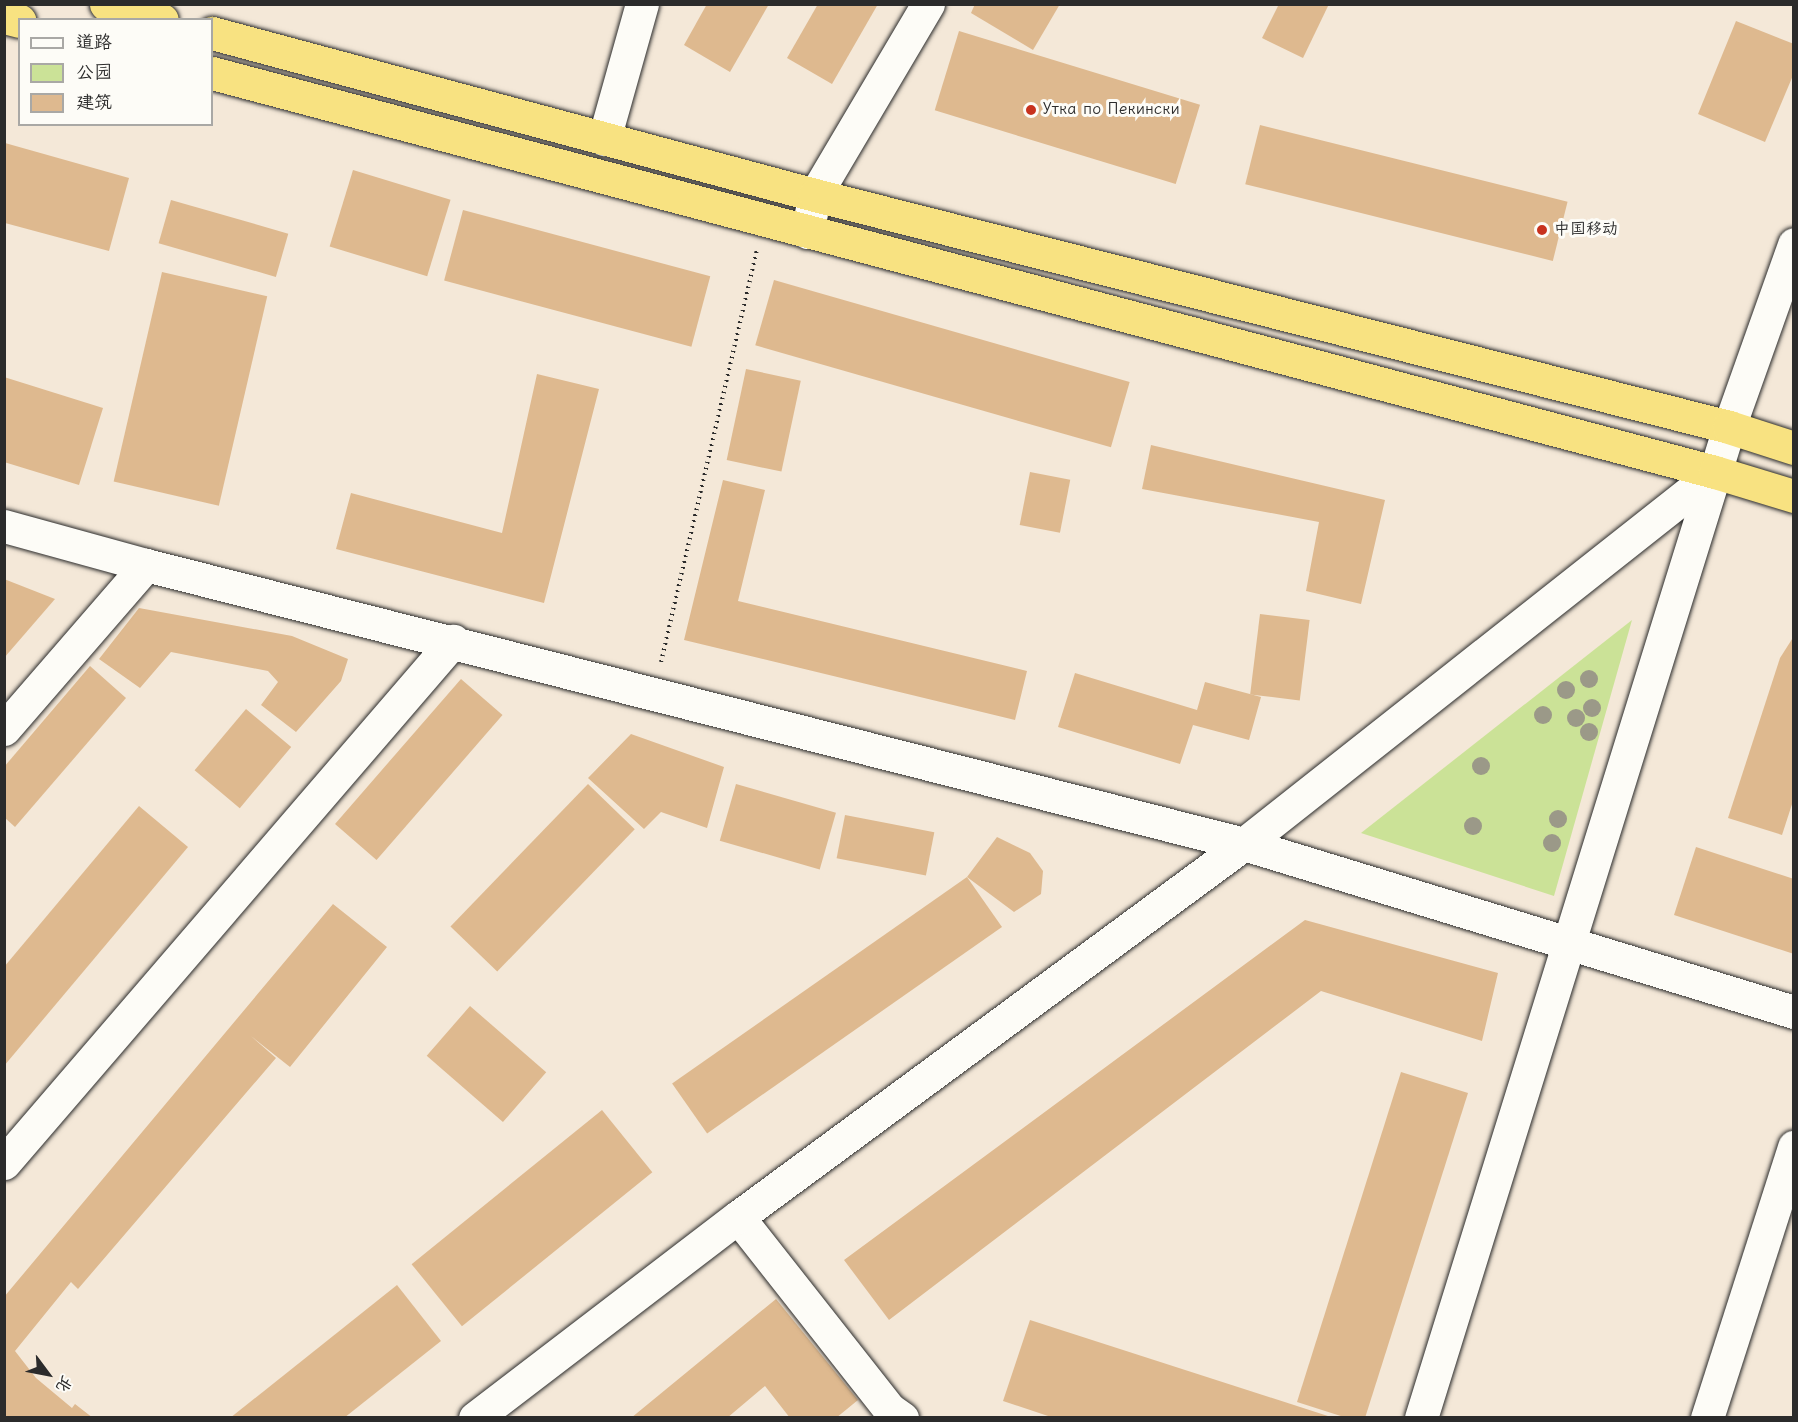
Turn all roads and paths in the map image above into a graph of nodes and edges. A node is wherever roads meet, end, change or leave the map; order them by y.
1 (106, 4) edge
2 (642, 4) edge
3 (928, 4) edge
4 (155, 18) edge
5 (213, 33) edge
6 (213, 73) edge
7 (604, 139) junction
8 (815, 195) junction
9 (764, 222) junction
10 (807, 232) junction
11 (1794, 244) edge
12 (1729, 427) junction
13 (1794, 448) edge
14 (1715, 472) junction
15 (1794, 496) edge
16 (4, 526) edge
17 (146, 565) junction
18 (453, 641) junction
19 (654, 694) junction
20 (4, 729) edge
21 (1244, 844) junction
22 (1570, 942) junction
23 (1794, 1012) edge
24 (1794, 1147) edge
25 (4, 1163) edge
26 (738, 1217) junction
27 (476, 1418) edge
28 (902, 1418) edge
29 (1420, 1418) edge
30 (1707, 1418) edge

1 - 4 highway
2 - 7 street
3 - 8 street
5 - 7 highway
6 - 9 highway
7 - 8 highway
8 - 10 street
8 - 12 highway
9 - 10 highway
9 - 19 path
10 - 14 highway
11 - 12 street
12 - 13 highway
12 - 14 street
14 - 15 highway
14 - 21 street
14 - 22 street
16 - 17 street
17 - 18 street
17 - 20 street
18 - 19 street
18 - 25 street
19 - 21 street
21 - 22 street
21 - 26 street
22 - 23 street
22 - 29 street
24 - 30 street
26 - 27 street
26 - 28 street

